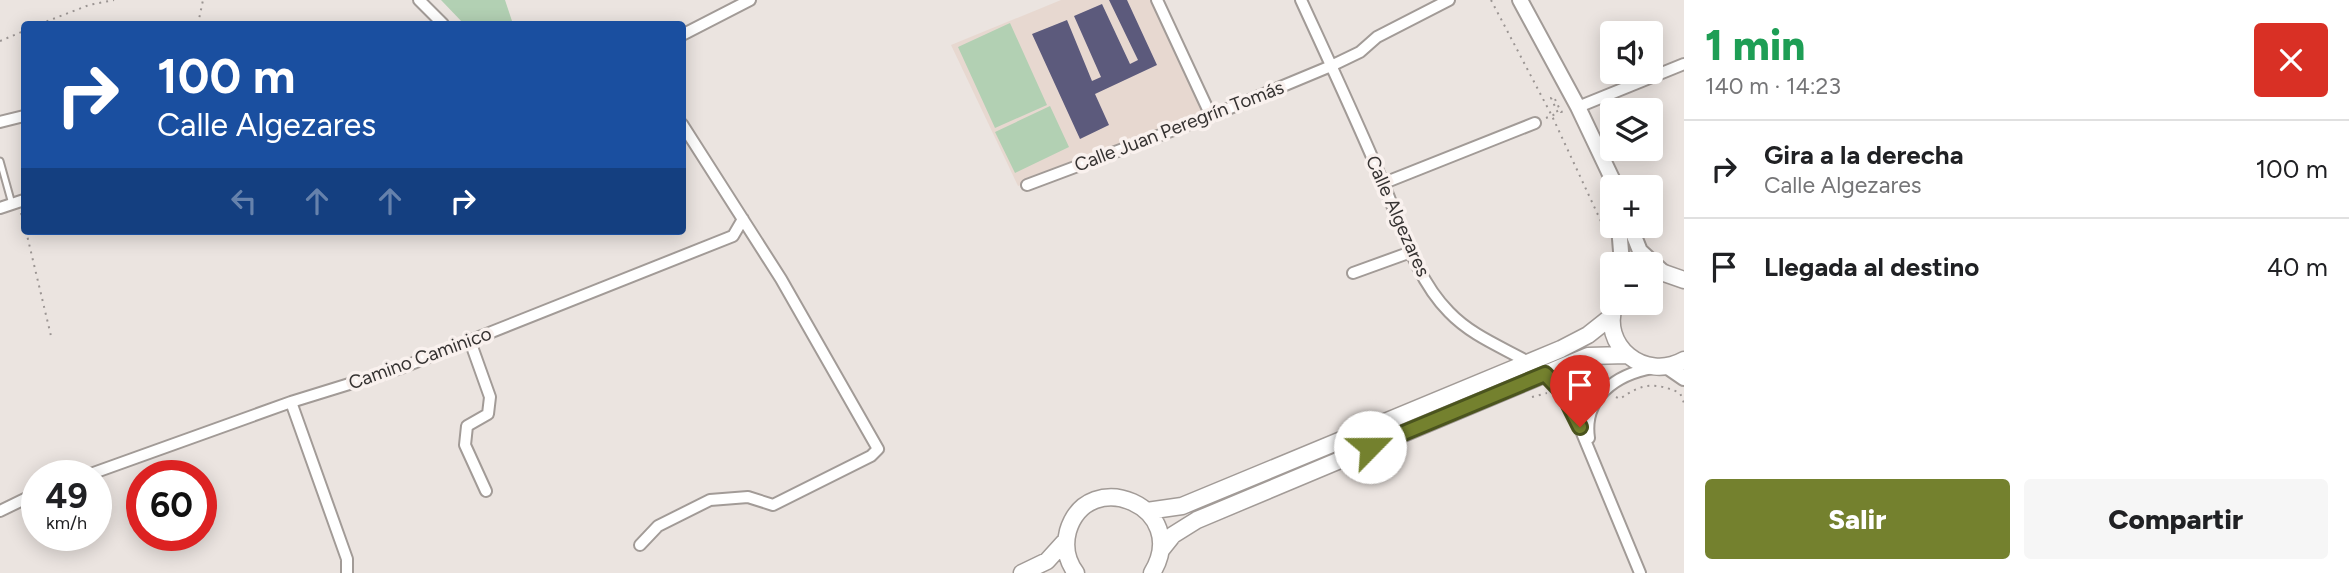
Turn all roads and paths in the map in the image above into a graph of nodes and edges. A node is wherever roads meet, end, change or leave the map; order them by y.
1 (114, 0) edge
2 (204, 0) edge
3 (419, 0) edge
4 (750, 0) edge
5 (1157, 0) edge
6 (1301, 0) edge
7 (1450, 0) edge
8 (1491, 0) edge
9 (1520, 0) edge
10 (48, 21) edge
11 (199, 21) edge
12 (440, 21) edge
13 (21, 32) edge
14 (686, 33) edge
15 (0, 41) edge
16 (1684, 64) edge
17 (1331, 66) junction
18 (1578, 107) junction
19 (1211, 116) junction
20 (1552, 116) junction
21 (21, 117) edge
22 (0, 122) edge
23 (1535, 123) dead end
24 (686, 130) edge
25 (0, 161) edge
26 (1610, 175) edge
27 (1384, 183) junction
28 (1027, 185) dead end
29 (21, 201) edge
30 (12, 204) junction
31 (1600, 206) edge
32 (0, 208) edge
33 (743, 219) junction
34 (27, 235) edge
35 (1411, 252) junction
36 (1353, 273) dead end
37 (1663, 276) edge
38 (1684, 281) edge
39 (1607, 315) edge
40 (1614, 315) edge
41 (51, 336) dead end
42 (470, 341) junction
43 (1627, 355) junction
44 (1684, 360) edge
45 (1529, 362) junction
46 (1661, 367) junction
47 (1545, 374) junction
48 (1684, 378) edge
49 (1679, 393) dead end
50 (291, 402) junction
51 (1684, 403) edge
52 (1591, 451) junction
53 (112, 466) edge
54 (486, 491) dead end
55 (21, 501) edge
56 (0, 511) edge
57 (1147, 511) junction
58 (1066, 540) junction
59 (640, 545) dead end
60 (1161, 550) junction
61 (347, 573) edge
62 (1022, 573) edge
63 (1076, 573) edge
64 (1152, 573) edge
65 (1640, 573) edge

1 - 10 path
2 - 11 path
3 - 12 street
4 - 14 street
5 - 19 street
6 - 17 street, Calle Algezares
7 - 17 street, Calle Juan Peregrín Tomás
8 - 20 path
9 - 18 main road
13 - 15 path
16 - 18 street
17 - 19 street, Calle Juan Peregrín Tomás
17 - 27 street, Calle Algezares
18 - 20 path
18 - 26 main road
19 - 28 street, Calle Juan Peregrín Tomás
20 - 31 path
21 - 22 street
23 - 27 street
24 - 33 street
25 - 30 lane
27 - 35 street, Calle Algezares
29 - 30 street
30 - 32 street
33 - 42 street, Camino Caminico
33 - 59 street
34 - 41 path
35 - 36 street
35 - 45 street, Calle Algezares
37 - 38 main road
39 - 45 main road
40 - 43 main road
42 - 50 street, Camino Caminico
42 - 54 street
43 - 46 main road
43 - 47 main road
44 - 46 main road
45 - 47 street, Calle Algezares
45 - 57 main road
46 - 48 main road
46 - 52 street
47 - 52 street, Calle Algezares
47 - 60 main road
49 - 51 path
50 - 53 street, Camino Caminico
50 - 61 street
52 - 65 street, Calle Algezares
55 - 56 street
57 - 58 main road
57 - 60 main road
58 - 62 main road
58 - 63 main road
60 - 64 main road

